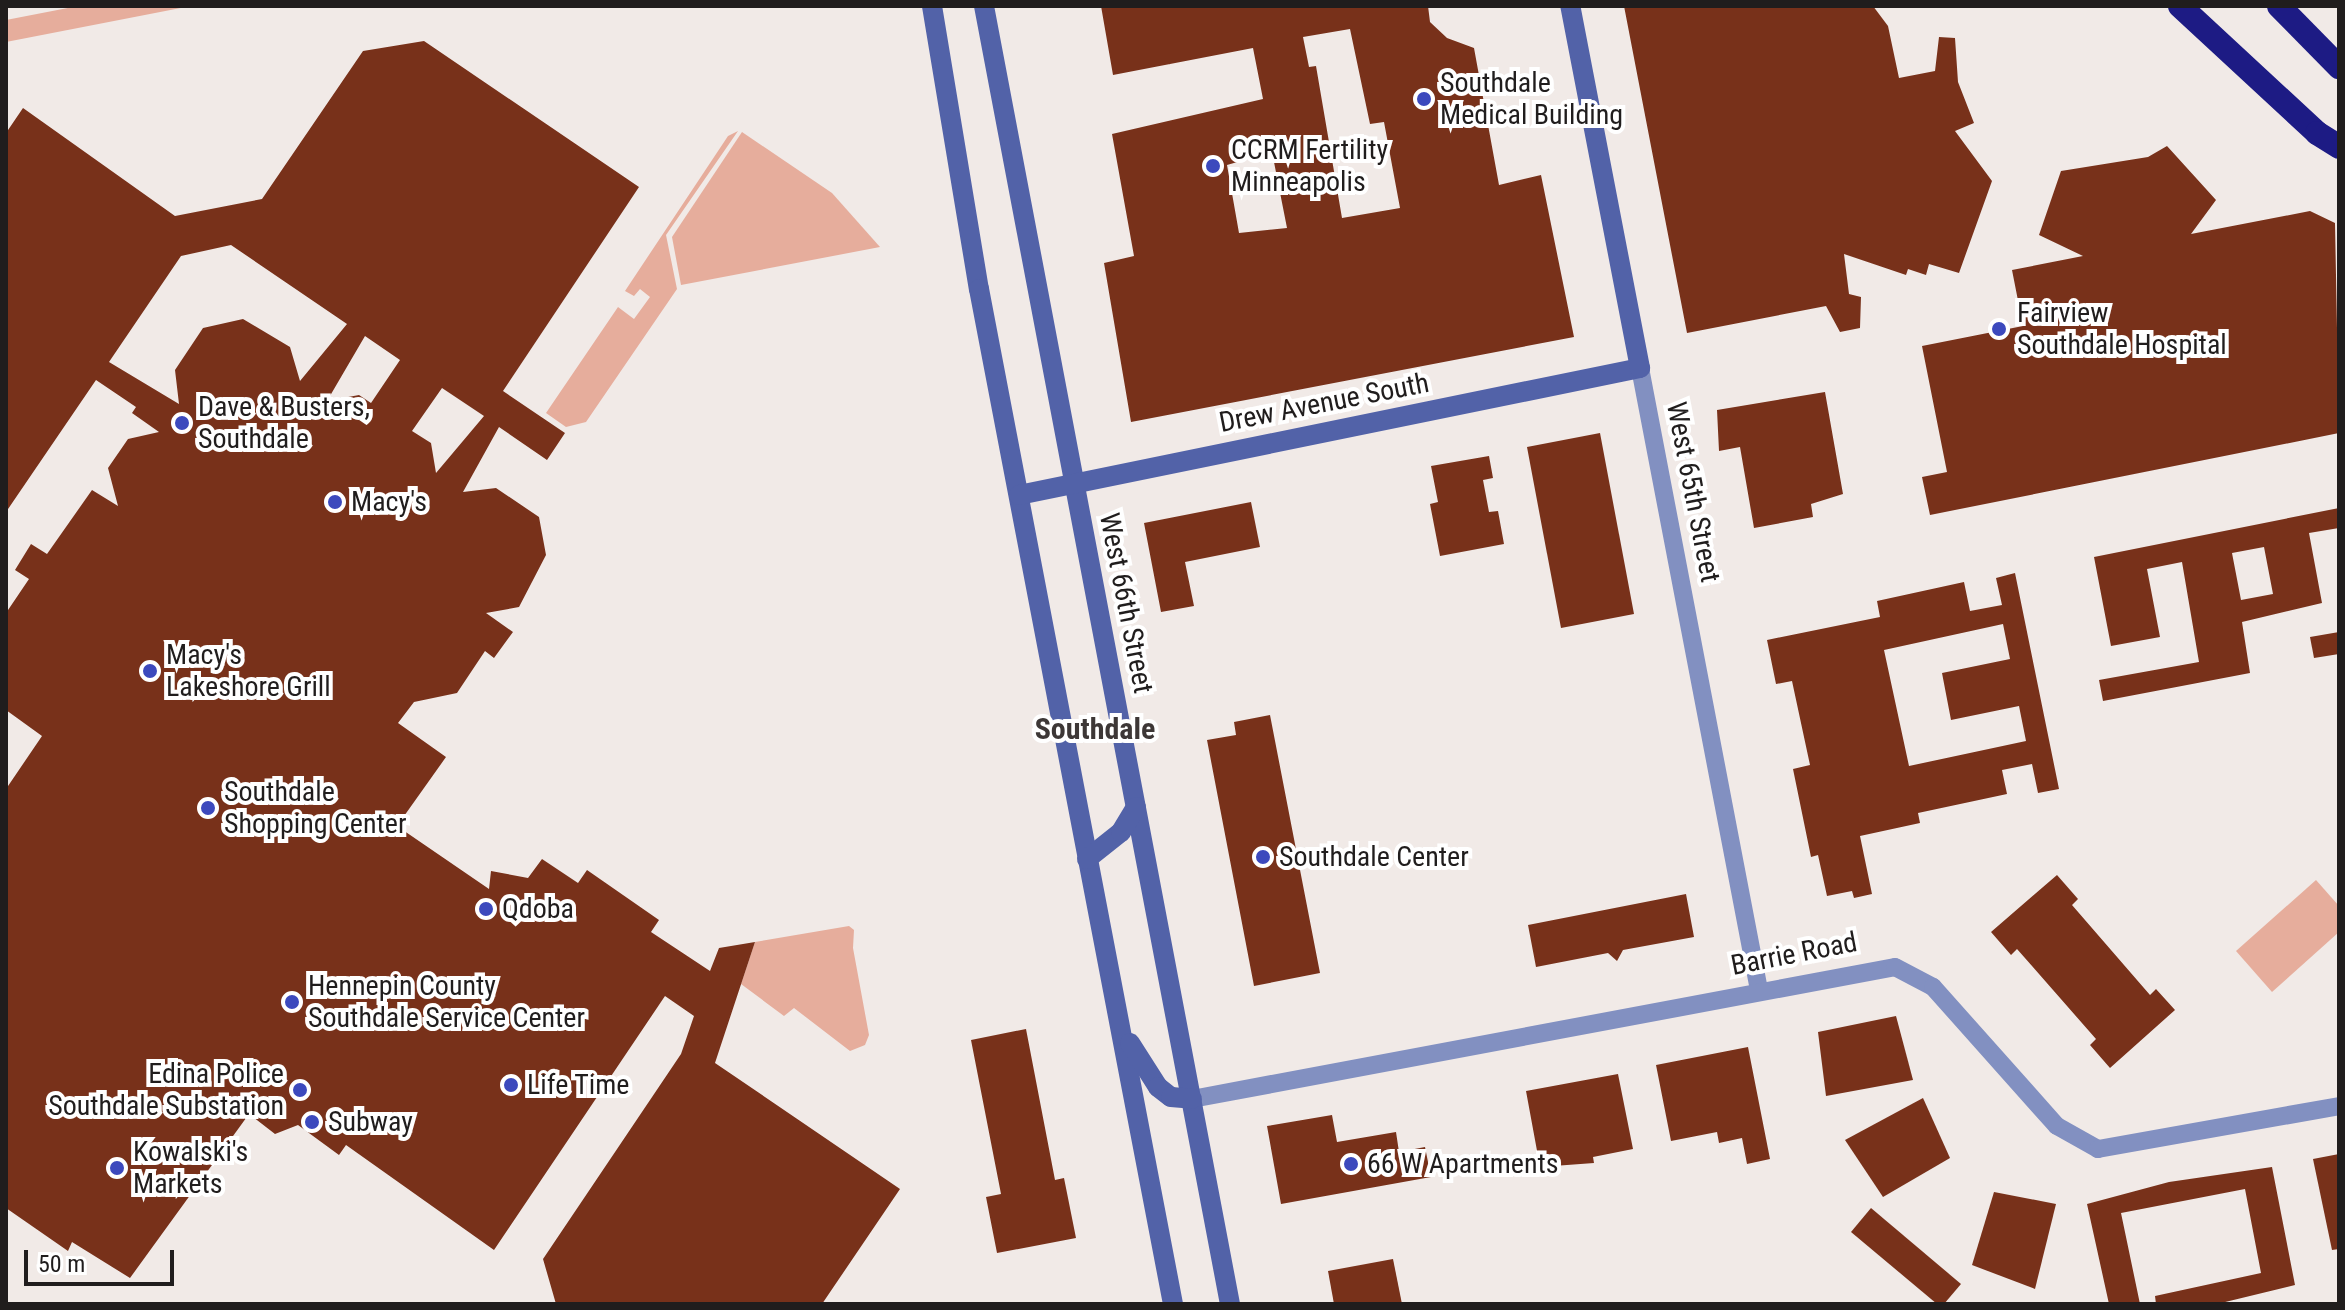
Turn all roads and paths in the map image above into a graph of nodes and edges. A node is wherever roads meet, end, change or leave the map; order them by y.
1 (932, 6) edge
2 (984, 6) edge
3 (1570, 6) edge
4 (2180, 6) edge
5 (2279, 6) edge
6 (2339, 67) edge
7 (2339, 147) edge
8 (1640, 368) junction
9 (1075, 484) junction
10 (1019, 495) junction
11 (1136, 807) junction
12 (1087, 859) junction
13 (1759, 990) junction
14 (1117, 1018) junction
15 (1192, 1099) junction
16 (2339, 1106) edge
17 (1173, 1304) edge
18 (1230, 1304) edge

1 - 10 main road
2 - 9 main road, West 66th Street
3 - 8 main road, West 65th Street
4 - 7 highway
5 - 6 highway
8 - 9 main road, Drew Avenue South
8 - 13 street, West 65th Street
9 - 10 main road, Drew Avenue South
9 - 11 main road, West 66th Street
10 - 12 main road
11 - 12 main road
11 - 15 main road, West 66th Street
12 - 14 main road
13 - 15 street, Barrie Road
13 - 16 street, Barrie Road
14 - 15 main road
14 - 17 main road
15 - 18 main road, West 66th Street

